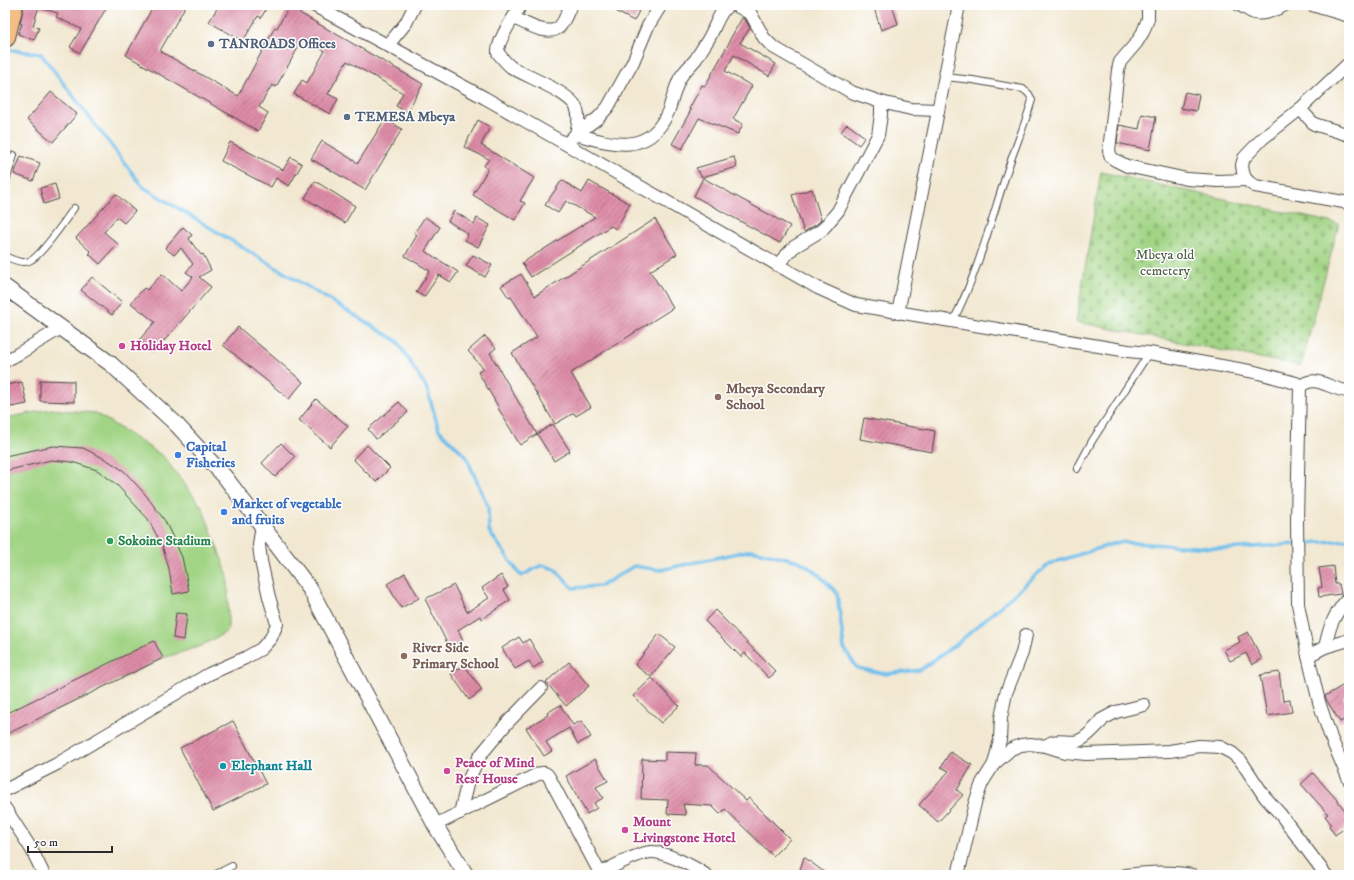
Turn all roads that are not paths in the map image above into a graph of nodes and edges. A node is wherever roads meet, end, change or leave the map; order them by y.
1 (313, 5) edge
2 (415, 5) edge
3 (521, 5) edge
4 (571, 5) edge
5 (661, 5) edge
6 (729, 5) edge
7 (735, 5) edge
8 (959, 5) edge
9 (1148, 5) edge
10 (1239, 5) edge
11 (1285, 5) edge
12 (1312, 5) edge
13 (750, 10) edge
14 (1349, 16) edge
15 (514, 18) junction
16 (388, 45) junction
17 (1349, 63) edge
18 (944, 77) junction
19 (881, 102) junction
20 (1300, 109) junction
21 (938, 110) junction
22 (576, 134) junction
23 (1349, 135) edge
24 (566, 144) junction
25 (14, 155) dead end
26 (1246, 180) junction
27 (5, 184) edge
28 (1349, 204) edge
29 (74, 208) dead end
30 (6, 258) edge
31 (777, 265) junction
32 (5, 287) edge
33 (898, 313) junction
34 (953, 321) junction
35 (61, 328) junction
36 (1149, 353) junction
37 (5, 361) edge
38 (1300, 387) junction
39 (1348, 393) edge
40 (1077, 469) dead end
41 (262, 524) junction
42 (1348, 598) edge
43 (1026, 635) dead end
44 (1349, 640) edge
45 (1325, 647) junction
46 (1308, 656) junction
47 (541, 688) dead end
48 (1144, 705) dead end
49 (1046, 746) junction
50 (994, 764) junction
51 (1349, 780) edge
52 (5, 790) edge
53 (5, 808) edge
54 (460, 813) junction
55 (436, 825) junction
56 (232, 866) dead end
57 (598, 874) edge
58 (44, 875) edge
59 (214, 875) edge
60 (466, 875) edge
61 (706, 875) edge
62 (958, 875) edge
63 (1126, 875) edge
64 (1192, 875) edge
65 (1326, 875) edge

1 - 16 street
2 - 16 street
3 - 15 street
4 - 15 street
5 - 22 street
6 - 22 street
7 - 13 street
8 - 18 street
9 - 26 street
10 - 11 street
12 - 14 street
13 - 19 street
15 - 22 street
16 - 24 street
17 - 20 street
18 - 21 street
18 - 34 lane
19 - 21 street
19 - 31 street
20 - 23 street
20 - 26 street
21 - 33 street
22 - 24 street
24 - 31 street
25 - 27 lane
26 - 28 street
29 - 30 lane
31 - 33 street
32 - 35 street
33 - 34 street
34 - 36 street
35 - 37 street
35 - 41 street
36 - 38 street
36 - 40 lane
38 - 39 street
38 - 46 street
41 - 52 street
41 - 55 street
42 - 45 street
43 - 50 street
44 - 45 street
45 - 46 street
46 - 51 street
47 - 54 street
48 - 49 street
49 - 50 street
49 - 65 street
50 - 62 street
53 - 58 street
54 - 55 street
54 - 57 street
55 - 60 street
56 - 59 lane
57 - 61 street
63 - 64 street

